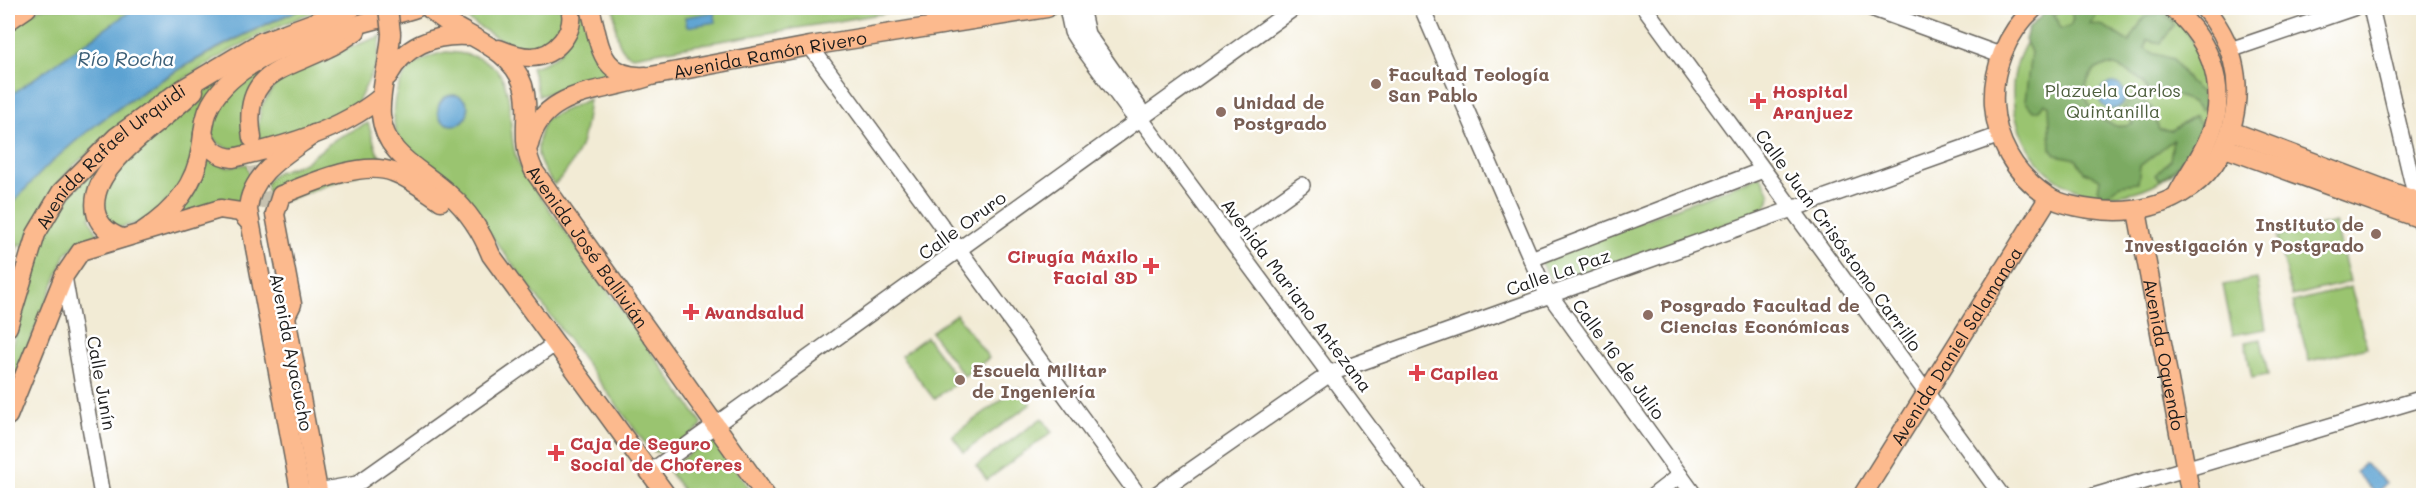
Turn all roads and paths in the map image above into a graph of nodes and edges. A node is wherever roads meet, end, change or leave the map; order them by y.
1 (27, 8) edge
2 (351, 8) edge
3 (388, 8) edge
4 (416, 8) edge
5 (570, 8) edge
6 (590, 8) edge
7 (1047, 8) edge
8 (1067, 8) edge
9 (1081, 8) edge
10 (1294, 8) edge
11 (1422, 8) edge
12 (1645, 8) edge
13 (1871, 8) edge
14 (2034, 8) edge
15 (2172, 8) edge
16 (2204, 8) edge
17 (2353, 8) edge
18 (2372, 8) edge
19 (434, 13) edge
20 (8, 21) edge
21 (368, 24) junction
22 (469, 36) junction
23 (489, 45) junction
24 (810, 46) junction
25 (2230, 50) junction
26 (2000, 55) junction
27 (212, 72) junction
28 (651, 76) junction
29 (383, 89) junction
30 (1142, 119) junction
31 (202, 134) junction
32 (314, 134) junction
33 (2000, 135) junction
34 (252, 138) tunnel mouth
35 (2228, 140) junction
36 (526, 155) junction
37 (1763, 170) junction
38 (1302, 185) dead end
39 (2049, 197) junction
40 (2176, 197) junction
41 (264, 208) tunnel mouth
42 (1793, 209) junction
43 (2137, 211) junction
44 (2422, 215) edge
45 (250, 224) junction
46 (143, 231) junction
47 (1229, 237) junction
48 (122, 238) junction
49 (959, 251) junction
50 (491, 255) junction
51 (1531, 259) junction
52 (64, 276) junction
53 (1549, 297) junction
54 (286, 316) junction
55 (8, 327) edge
56 (556, 344) junction
57 (1331, 373) junction
58 (1927, 393) junction
59 (2424, 398) edge
60 (8, 416) edge
61 (716, 425) junction
62 (2186, 468) junction
63 (650, 472) junction
64 (1680, 475) junction
65 (358, 490) edge
66 (310, 494) edge
67 (102, 495) edge
68 (667, 495) edge
69 (766, 495) edge
70 (1139, 495) edge
71 (1154, 495) edge
72 (1420, 495) edge
73 (1653, 495) edge
74 (1695, 495) edge
75 (1862, 495) edge
76 (2002, 495) edge
77 (2094, 495) edge
78 (2191, 495) edge

1 - 20 main road
2 - 27 main road
3 - 29 main road, bridge
4 - 21 main road
5 - 23 main road
6 - 28 main road
7 - 24 main road, Avenida Ramón Rivero
8 - 30 street, Avenida Mariano Antezana
9 - 30 street, Avenida Mariano Antezana
10 - 30 street, Calle Oruro
11 - 51 street, Calle 16 de Julio
12 - 37 street, Calle Juan Crisóstomo Carrillo
13 - 26 street
14 - 26 main road
15 - 40 main road
16 - 25 main road
17 - 25 street
18 - 44 street
19 - 22 main road, Avenida José Ballivián
21 - 31 main road
21 - 34 main road
22 - 23 main road, Avenida José Ballivián
22 - 29 main road
23 - 36 main road, Avenida José Ballivián
24 - 28 main road, Avenida Ramón Rivero
24 - 49 street
25 - 35 main road
26 - 33 main road
27 - 48 main road
27 - 55 main road, Avenida Rafael Urquidi
28 - 36 main road, Avenida Ramón Rivero
29 - 32 main road
29 - 50 main road
30 - 47 street, Avenida Mariano Antezana
30 - 49 street, Calle Oruro
31 - 32 main road
31 - 46 main road
32 - 45 main road, Avenida Ayacucho
33 - 39 main road
33 - 42 street, Calle La Paz
35 - 40 main road
35 - 44 main road
36 - 61 main road, Avenida José Ballivián
37 - 42 street, Calle Juan Crisóstomo Carrillo
37 - 51 street, Calle La Paz
38 - 47 street
39 - 43 main road
39 - 58 main road, Avenida Daniel Salamanca
40 - 43 main road
41 - 54 main road, Avenida Ayacucho
42 - 53 street, Calle La Paz
42 - 58 street, Calle Juan Crisóstomo Carrillo
43 - 62 main road, Avenida Oquendo
45 - 46 main road
45 - 66 main road, Avenida Ayacucho
46 - 48 main road
47 - 57 street, Avenida Mariano Antezana
48 - 52 main road
49 - 61 street, Calle Oruro
49 - 70 street
50 - 54 main road
50 - 56 main road
51 - 53 street, Calle 16 de Julio
52 - 60 main road
52 - 67 street, Calle Junín
53 - 57 street, Calle La Paz
53 - 64 street, Calle 16 de Julio
54 - 66 main road, Avenida Ayacucho
56 - 63 main road
56 - 65 street
57 - 71 street, Calle La Paz
57 - 72 street, Avenida Mariano Antezana
58 - 75 main road, Avenida Daniel Salamanca
58 - 76 street, Calle Juan Crisóstomo Carrillo
59 - 62 street
61 - 63 street, Calle Oruro
61 - 69 main road, Avenida José Ballivián
62 - 77 street
62 - 78 main road, Avenida Oquendo
63 - 68 main road
64 - 73 street
64 - 74 street, Calle 16 de Julio
65 - 66 street

